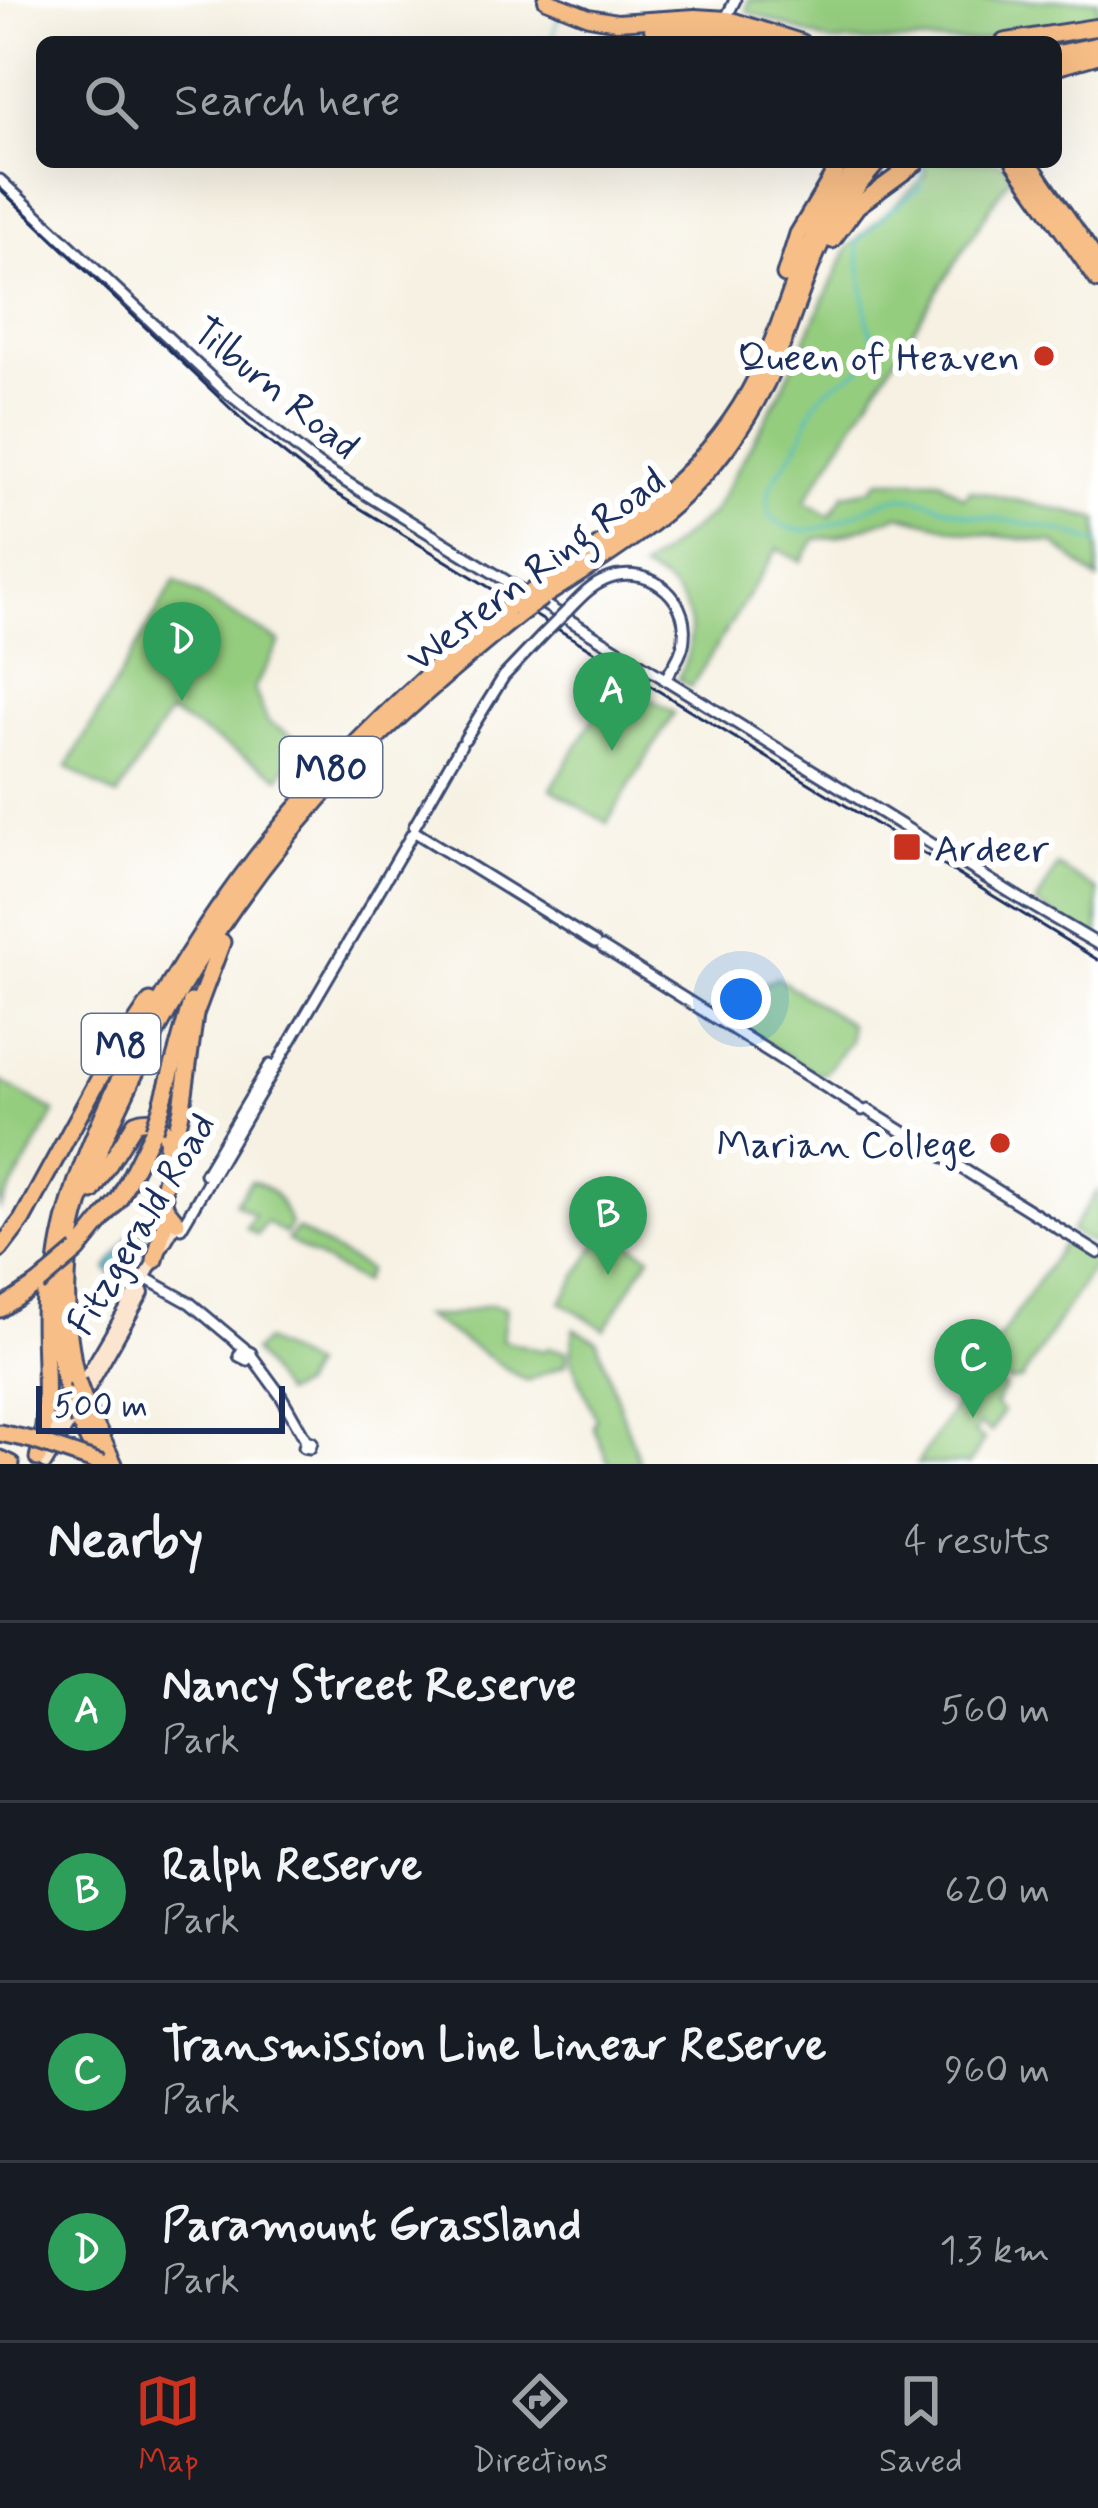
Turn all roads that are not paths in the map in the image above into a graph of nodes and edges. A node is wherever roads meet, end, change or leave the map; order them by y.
1 (542, 2) edge
2 (726, 13) edge
3 (642, 26) junction
4 (1098, 32) edge
5 (762, 36) edge
6 (784, 36) edge
7 (1060, 36) edge
8 (1062, 42) edge
9 (1098, 45) edge
10 (1062, 53) edge
11 (1098, 55) edge
12 (1062, 65) edge
13 (838, 168) edge
14 (857, 168) edge
15 (873, 168) edge
16 (908, 168) edge
17 (1018, 168) edge
18 (1033, 168) edge
19 (0, 180) edge
20 (1072, 224) junction
21 (1097, 243) edge
22 (1098, 262) edge
23 (1098, 281) edge
24 (779, 351) junction
25 (760, 371) junction
26 (540, 598) junction
27 (515, 610) junction
28 (671, 675) junction
29 (413, 831) junction
30 (273, 859) junction
31 (222, 942) junction
32 (1098, 944) edge
33 (186, 958) junction
34 (219, 1156) junction
35 (74, 1183) junction
36 (177, 1221) junction
37 (0, 1249) edge
38 (73, 1251) junction
39 (1098, 1253) edge
40 (155, 1260) joint
41 (148, 1283) junction
42 (0, 1310) edge
43 (131, 1316) junction
44 (245, 1354) junction
45 (73, 1388) junction
46 (44, 1410) junction
47 (83, 1415) junction
48 (53, 1431) junction
49 (0, 1433) edge
50 (310, 1449) dead end
51 (0, 1459) edge
52 (39, 1462) edge
53 (11, 1464) edge
54 (102, 1464) edge
55 (114, 1464) edge

1 - 3 highway
2 - 3 highway
2 - 3 highway
2 - 5 highway
2 - 6 highway
4 - 7 highway
4 - 8 highway
9 - 10 highway
11 - 12 highway
13 - 25 highway
14 - 25 highway, Western Ring Road / M80
15 - 24 highway, Western Ring Road / M80
16 - 24 highway
17 - 23 highway
18 - 20 highway
19 - 26 street, Tilburn Road
20 - 21 highway
20 - 22 highway
24 - 26 highway, Western Ring Road / M80
25 - 26 highway, Western Ring Road / M80
26 - 27 highway, Western Ring Road / M80, bridge
26 - 28 street, Tilburn Road
27 - 30 highway, Western Ring Road / M80
27 - 33 highway, Western Ring Road / M80
28 - 29 street, Fitzgerald Road, bridge
28 - 32 street
29 - 34 street, Fitzgerald Road
29 - 39 street
30 - 31 highway
30 - 38 highway, Western Ring Road / M80
31 - 36 highway
31 - 38 highway, M8, bridge
33 - 35 highway, Western Ring Road / M80
33 - 37 highway, M8
34 - 36 street, Fitzgerald Road
34 - 36 street, Fitzgerald Road
35 - 45 highway, Western Ring Road / M80
35 - 46 highway
36 - 38 highway
36 - 40 highway
36 - 41 main road, Fitzgerald Road
38 - 42 highway, M8, bridge
38 - 45 highway, Western Ring Road / M80
40 - 41 main road, Fitzgerald Road
41 - 43 main road, Fitzgerald Road
41 - 44 street
41 - 44 street
41 - 48 main road, Fitzgerald Road
43 - 48 main road
43 - 52 main road, Fitzgerald Road
44 - 50 street
45 - 47 highway, Western Ring Road / M80, bridge
46 - 48 highway
46 - 52 highway
47 - 54 highway, Western Ring Road / M80
47 - 55 highway, Western Ring Road / M80
48 - 52 main road, Fitzgerald Road
49 - 54 highway, bridge
51 - 53 highway

